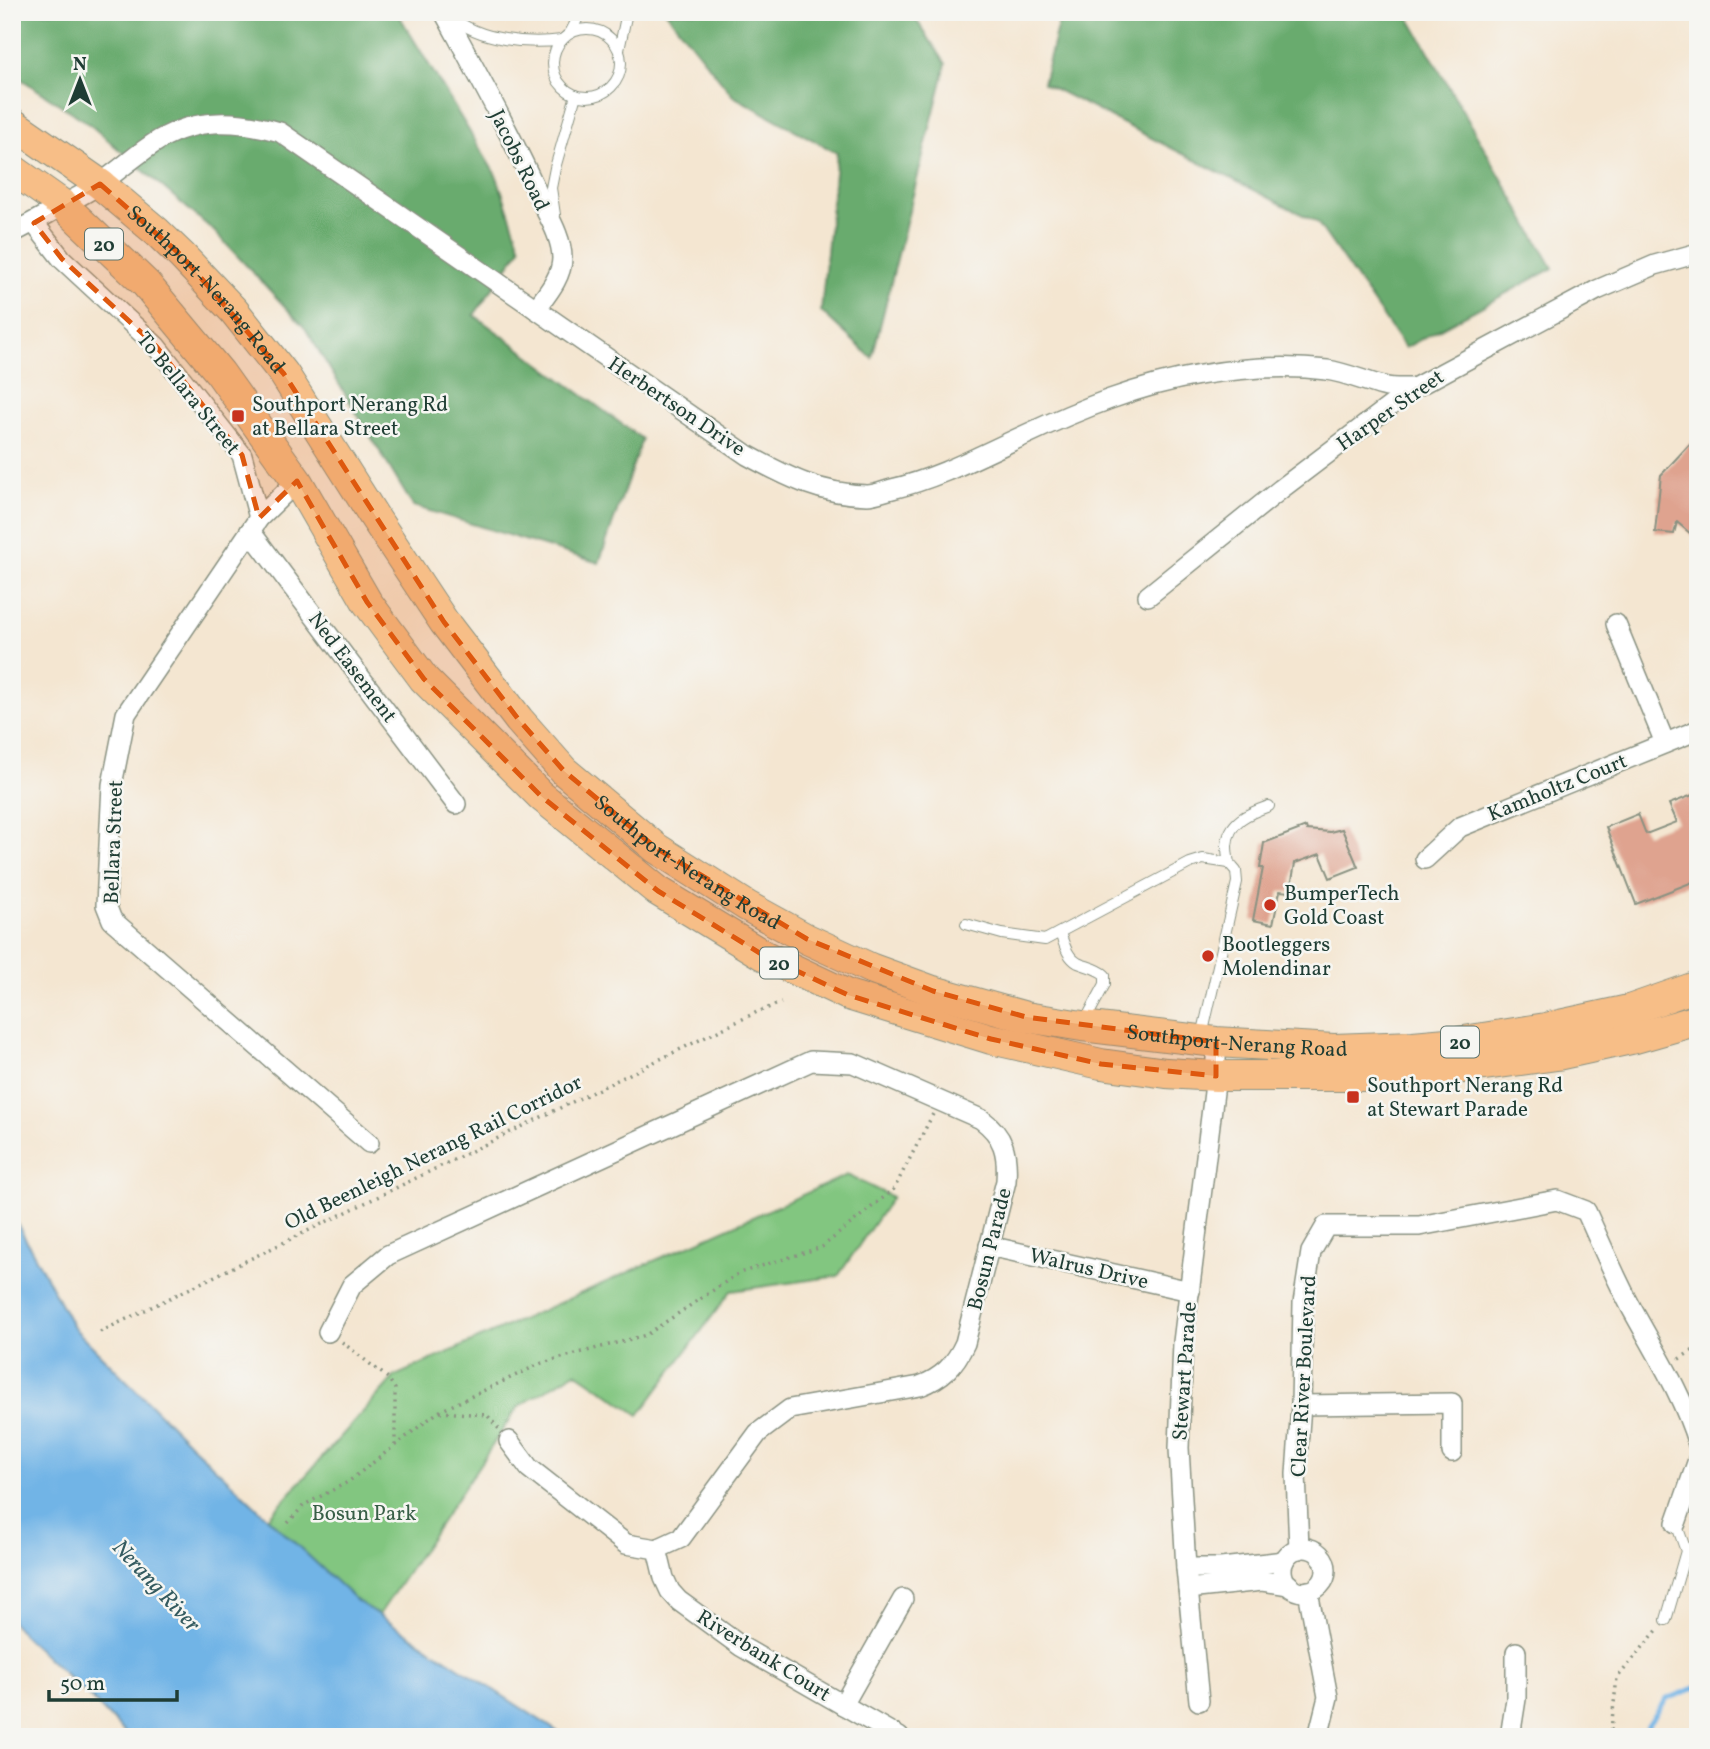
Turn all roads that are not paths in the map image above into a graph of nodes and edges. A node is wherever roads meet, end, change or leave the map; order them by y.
1 (581, 12) edge
2 (627, 12) edge
3 (444, 14) edge
4 (566, 37) junction
5 (619, 50) junction
6 (576, 95) junction
7 (12, 123) edge
8 (12, 169) edge
9 (100, 184) junction
10 (63, 205) junction
11 (550, 221) junction
12 (34, 223) junction
13 (12, 233) edge
14 (1698, 253) edge
15 (536, 309) junction
16 (1414, 388) junction
17 (297, 481) junction
18 (255, 525) junction
19 (1148, 596) dead end
20 (1616, 624) dead end
21 (1698, 730) edge
22 (1665, 743) junction
23 (456, 804) dead end
24 (1269, 806) dead end
25 (1425, 859) dead end
26 (1229, 863) junction
27 (966, 924) dead end
28 (1060, 933) junction
29 (1698, 986) edge
30 (1698, 1020) edge
31 (1082, 1026) junction
32 (1208, 1041) junction
33 (1216, 1076) junction
34 (369, 1143) dead end
35 (989, 1245) junction
36 (1190, 1291) junction
37 (328, 1332) road end
38 (1301, 1405) junction
39 (509, 1441) road end
40 (1698, 1444) edge
41 (1452, 1452) dead end
42 (1698, 1460) edge
43 (1676, 1523) joint
44 (657, 1549) junction
45 (1291, 1555) junction
46 (1186, 1568) junction
47 (1289, 1586) junction
48 (1188, 1589) junction
49 (1308, 1591) junction
50 (903, 1599) dead end
51 (1665, 1620) road end
52 (1516, 1652) dead end
53 (1199, 1701) dead end
54 (843, 1705) junction
55 (899, 1737) edge
56 (1318, 1737) edge
57 (1510, 1737) edge

1 - 4 lane
2 - 5 lane
3 - 4 lane
3 - 11 street, Jacobs Road
4 - 5 lane
4 - 6 lane
5 - 6 lane
6 - 11 lane
7 - 9 main road, Southport-Nerang Road / 20
8 - 10 main road, Southport-Nerang Road / 20
9 - 10 street, Herbertson Drive
9 - 15 street, Herbertson Drive
9 - 31 main road, Southport-Nerang Road / 20
10 - 12 street, Herbertson Drive
10 - 17 main road, Southport-Nerang Road / 20
11 - 15 street, Jacobs Road
12 - 13 street, Herbertson Drive
12 - 18 street, To Bellara Street
14 - 16 street, Harper Street
15 - 16 street, Herbertson Drive
16 - 19 street, Harper Street
17 - 18 street, Bellara Street
17 - 33 main road, Southport-Nerang Road / 20
18 - 23 street, Ned Easement
18 - 34 street, Bellara Street
20 - 22 street
21 - 22 street, Kamholtz Court
22 - 25 street, Kamholtz Court
24 - 26 lane
26 - 28 lane
26 - 32 lane
27 - 28 lane
28 - 31 lane
29 - 32 main road, Southport-Nerang Road / 20
30 - 33 main road, Southport-Nerang Road / 20
31 - 32 main road, Southport-Nerang Road / 20
32 - 33 street, Stewart Parade
33 - 36 street, Stewart Parade
35 - 36 street, Walrus Drive
35 - 37 street, Bosun Parade
35 - 44 street, Bosun Parade
36 - 46 street, Stewart Parade
38 - 40 street, Clear River Boulevard
38 - 41 street
38 - 45 street, Clear River Boulevard
39 - 44 street
42 - 43 street
43 - 51 lane
44 - 54 street, Riverbank Court
45 - 46 street
45 - 47 street
45 - 49 street
46 - 48 street, Stewart Parade
47 - 48 street
47 - 49 street
48 - 53 street, Stewart Parade
49 - 56 street
50 - 54 street
52 - 57 street
54 - 55 street, Riverbank Court

